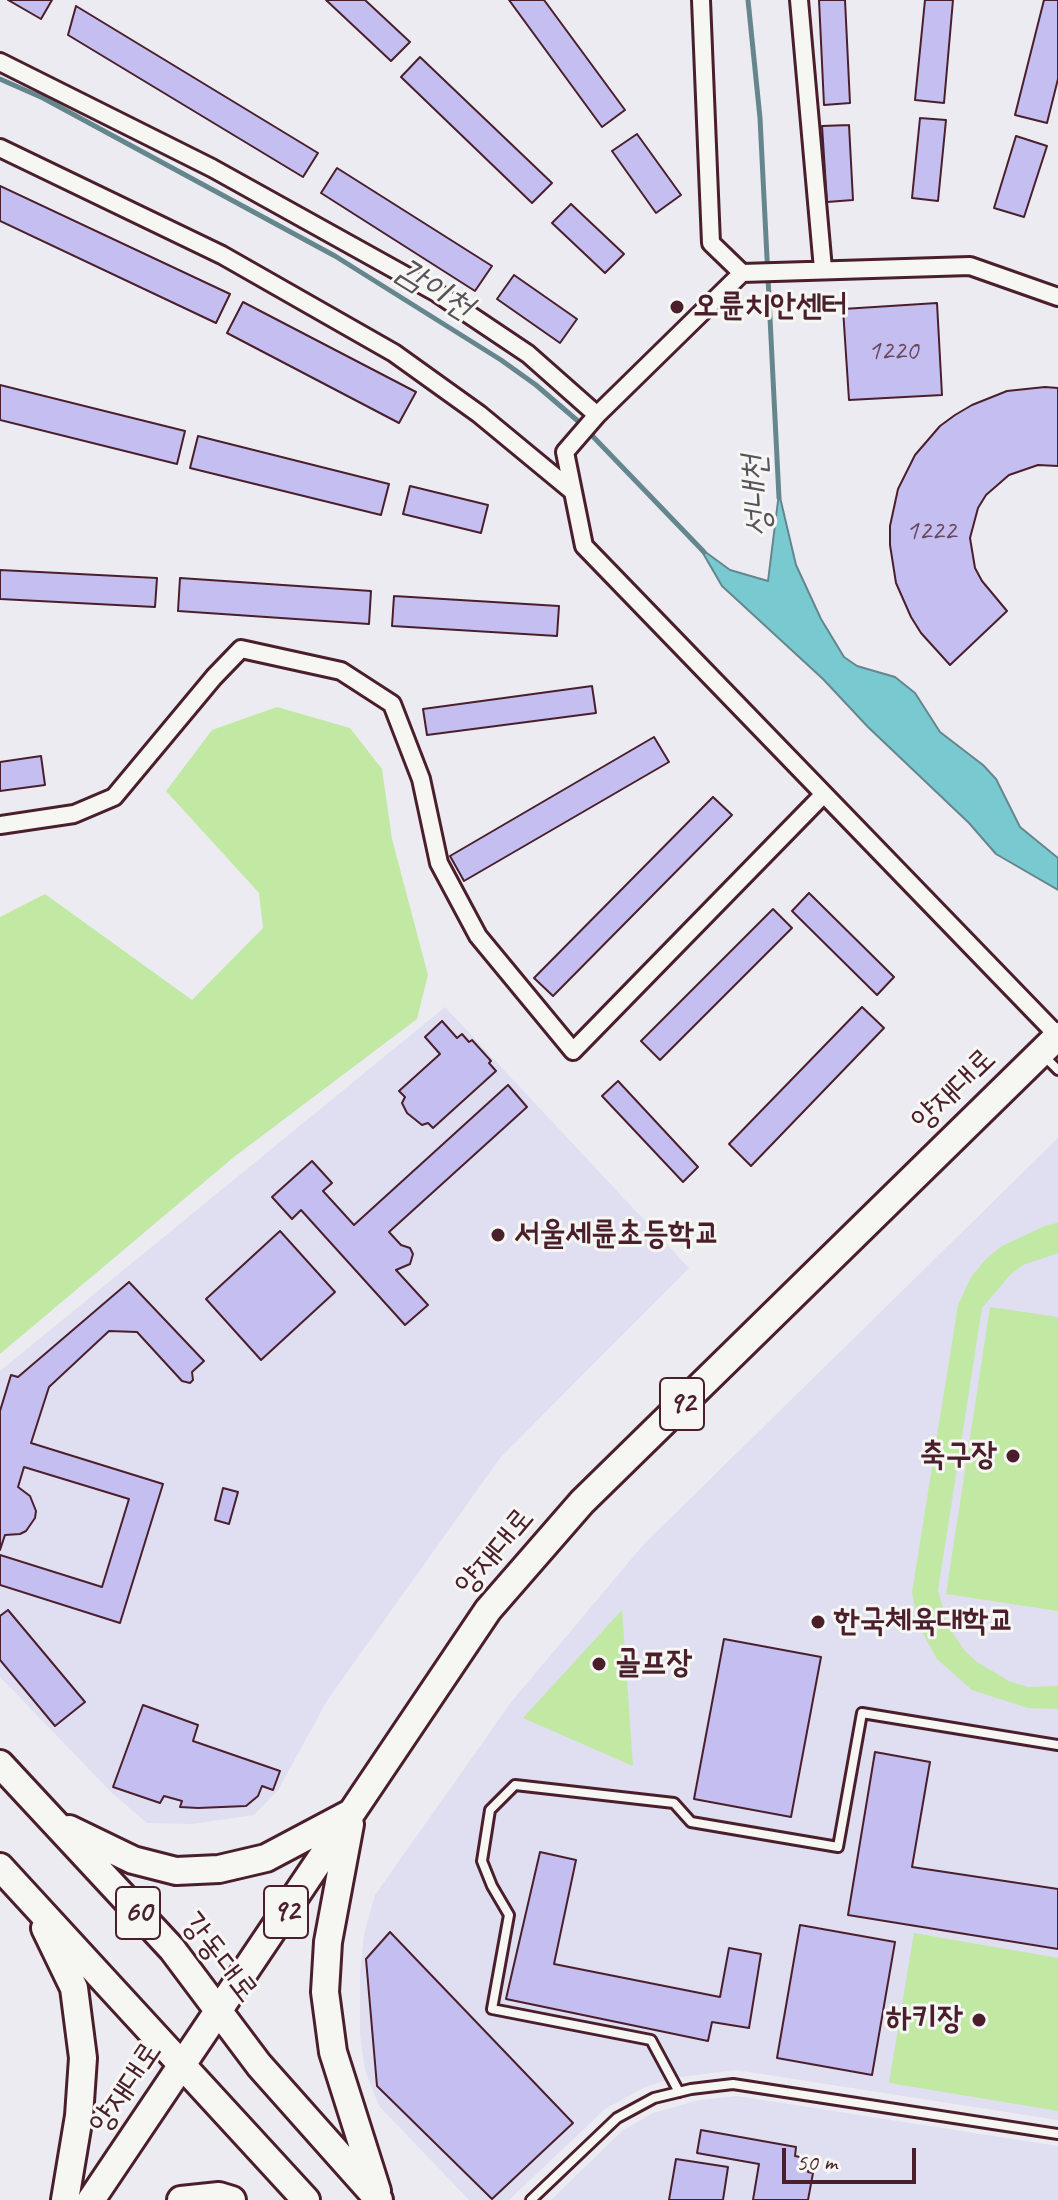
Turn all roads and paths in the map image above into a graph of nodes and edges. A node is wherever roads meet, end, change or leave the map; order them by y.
1 (701, 0) edge
2 (799, 0) edge
3 (0, 62) edge
4 (0, 148) edge
5 (823, 269) junction
6 (742, 273) junction
7 (1058, 297) edge
8 (597, 415) junction
9 (571, 490) junction
10 (823, 795) junction
11 (0, 825) edge
12 (1054, 1048) edge
13 (1058, 1745) edge
14 (0, 1764) edge
15 (352, 1813) junction
16 (53, 1821) junction
17 (0, 1867) edge
18 (0, 1881) edge
19 (24, 1893) junction
20 (218, 2010) junction
21 (183, 2064) junction
22 (679, 2092) junction
23 (1058, 2134) edge
24 (65, 2200) edge
25 (91, 2200) edge
26 (181, 2200) edge
27 (232, 2200) edge
28 (306, 2200) edge
29 (380, 2200) edge
30 (531, 2200) edge

1 - 6 street
2 - 5 street
3 - 8 street
4 - 9 street
5 - 6 street
5 - 7 street
6 - 8 street
8 - 9 street
9 - 10 street
10 - 11 street
10 - 12 street
12 - 15 main road, 양재대로 / 92
13 - 22 lane
14 - 16 main road, 강동대로 / 60
15 - 16 main road
15 - 20 main road, 양재대로 / 92
15 - 29 main road
16 - 20 main road, 강동대로 / 60
17 - 19 main road, 60
18 - 19 main road
19 - 21 main road, 60
19 - 24 main road
20 - 21 main road, 양재대로 / 92
20 - 29 main road, 강동대로 / 60
21 - 25 main road, 양재대로 / 92
21 - 28 main road, 60
22 - 23 lane
22 - 30 lane
26 - 27 main road

